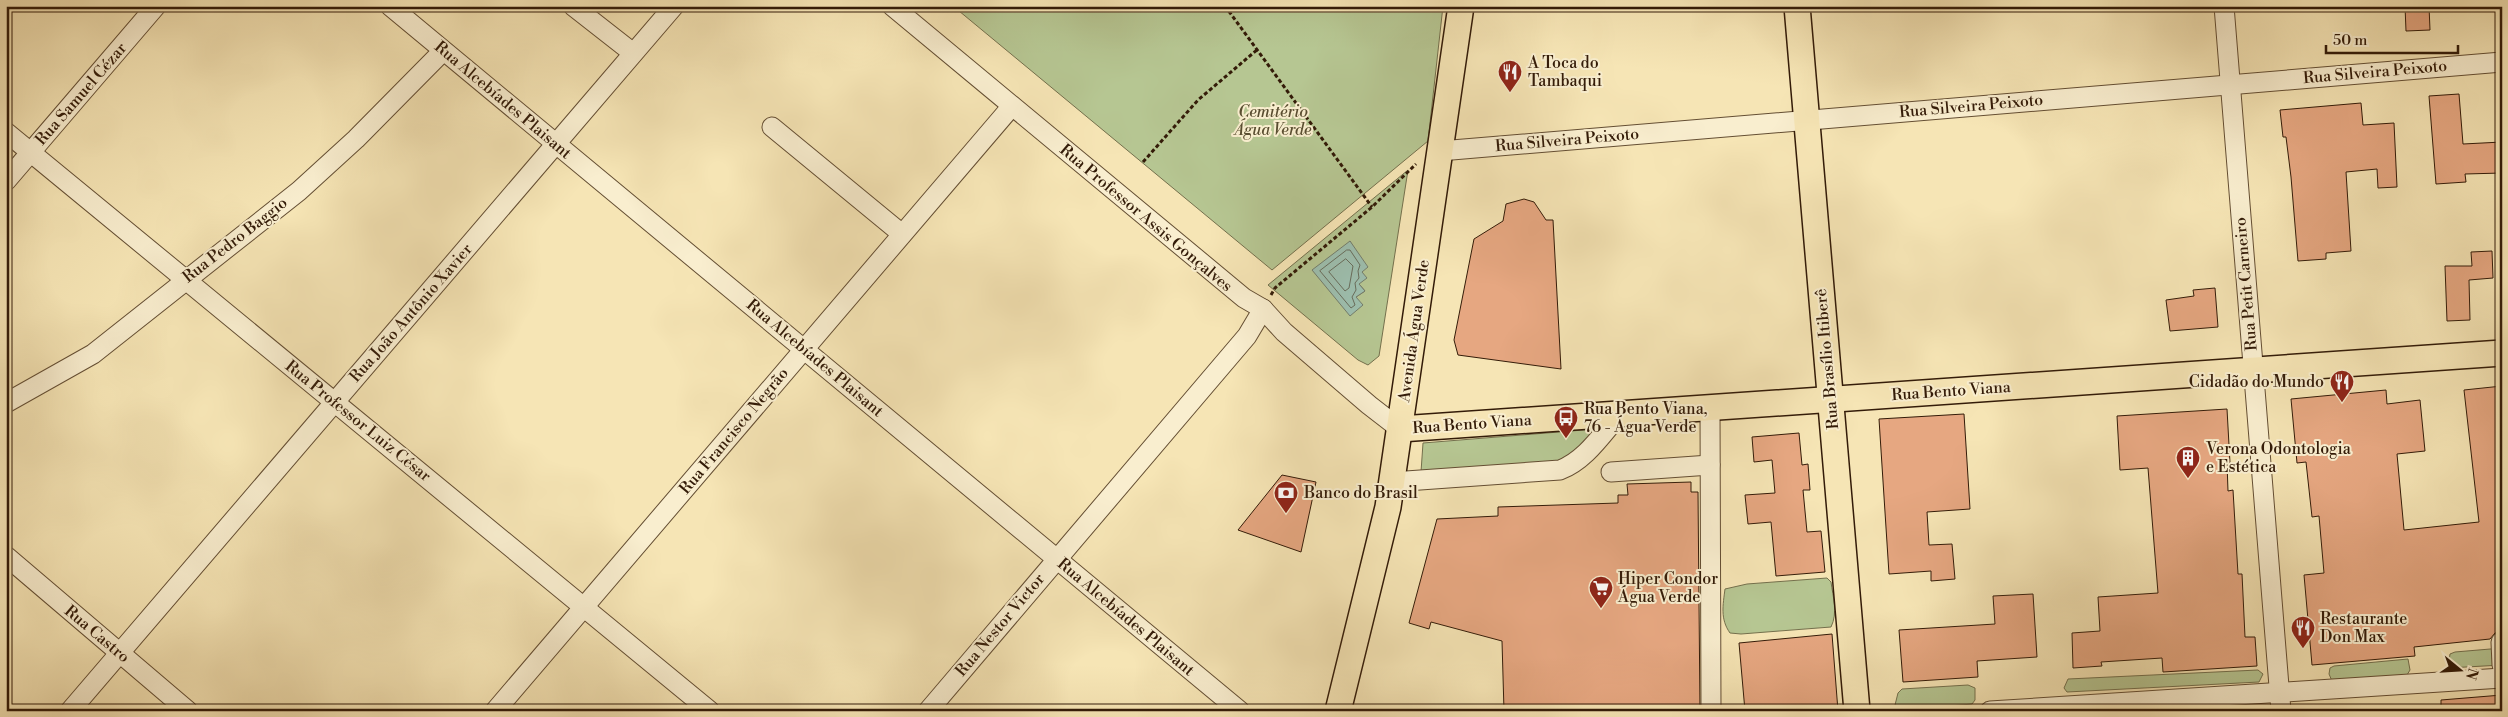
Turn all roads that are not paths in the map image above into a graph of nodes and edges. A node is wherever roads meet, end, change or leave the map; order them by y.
1 (156, 6) edge
2 (390, 6) edge
3 (573, 6) edge
4 (674, 6) edge
5 (892, 6) edge
6 (1461, 6) edge
7 (1797, 6) edge
8 (2224, 6) edge
9 (443, 51) junction
10 (633, 54) junction
11 (2502, 62) edge
12 (2230, 85) junction
13 (1012, 106) junction
14 (1806, 120) junction
15 (772, 127) dead end
16 (6, 132) edge
17 (556, 144) junction
18 (1440, 151) junction
19 (31, 152) junction
20 (6, 181) edge
21 (902, 234) junction
22 (185, 279) junction
23 (1263, 309) junction
24 (804, 349) junction
25 (2502, 353) edge
26 (2254, 370) junction
27 (1830, 400) junction
28 (335, 402) junction
29 (6, 403) edge
30 (1710, 408) junction
31 (1620, 414) junction
32 (1400, 429) junction
33 (1710, 465) junction
34 (1611, 472) dead end
35 (1392, 482) junction
36 (6, 556) edge
37 (1056, 559) junction
38 (584, 607) junction
39 (2501, 642) edge
40 (120, 653) junction
41 (2502, 665) edge
42 (2502, 678) edge
43 (2280, 702) edge
44 (70, 711) edge
45 (188, 711) edge
46 (495, 711) edge
47 (710, 711) edge
48 (928, 711) edge
49 (1240, 711) edge
50 (1338, 711) edge
51 (1711, 711) edge
52 (1857, 711) edge
53 (1990, 711) edge

1 - 19 street, Rua Samuel Cézar
2 - 9 street, Rua Alcebíades Plaisant
3 - 10 street
4 - 10 street, Rua João Antônio Xavier
5 - 13 street, Rua Professor Assis Gonçalves
6 - 18 main road, Avenida Água Verde
7 - 14 main road, Rua Brasílio Itiberê
8 - 12 street, Rua Petit Carneiro
9 - 17 street, Rua Alcebíades Plaisant
9 - 22 street, Rua Pedro Baggio
10 - 17 street, Rua João Antônio Xavier
11 - 12 street, Rua Silveira Peixoto
12 - 14 street, Rua Silveira Peixoto
12 - 26 street, Rua Petit Carneiro
13 - 21 street, Rua Francisco Negrão
13 - 23 street, Rua Professor Assis Gonçalves
14 - 18 street, Rua Silveira Peixoto
14 - 27 main road, Rua Brasílio Itiberê
15 - 21 street
16 - 19 street, Rua Professor Luiz César
17 - 24 street, Rua Alcebíades Plaisant
17 - 28 street, Rua João Antônio Xavier
18 - 32 main road, Avenida Água Verde
19 - 20 street, Rua Samuel Cézar
19 - 22 street, Rua Professor Luiz César
21 - 24 street, Rua Francisco Negrão
22 - 28 street, Rua Professor Luiz César
22 - 29 street, Rua Pedro Baggio
23 - 32 street, Rua Professor Assis Gonçalves
23 - 37 street, Rua Nestor Victor
24 - 37 street, Rua Alcebíades Plaisant
24 - 38 street, Rua Francisco Negrão
25 - 26 main road, Rua Bento Viana
26 - 27 main road, Rua Bento Viana
26 - 43 street, Rua Petit Carneiro
27 - 30 main road, Rua Bento Viana
27 - 52 main road, Rua Brasílio Itiberê
28 - 38 street, Rua Professor Luiz César
28 - 40 street, Rua João Antônio Xavier
30 - 31 main road, Rua Bento Viana
30 - 33 street
31 - 32 main road, Rua Bento Viana
31 - 35 street
32 - 35 main road, Avenida Água Verde
33 - 34 street
33 - 51 street
35 - 50 main road, Avenida Água Verde
36 - 40 street, Rua Castro
37 - 48 street, Rua Nestor Victor
37 - 49 street, Rua Alcebíades Plaisant
38 - 46 street, Rua Francisco Negrão
38 - 47 street, Rua Professor Luiz César
39 - 41 street
40 - 44 street, Rua João Antônio Xavier
40 - 45 street, Rua Castro
42 - 43 street
43 - 53 street

